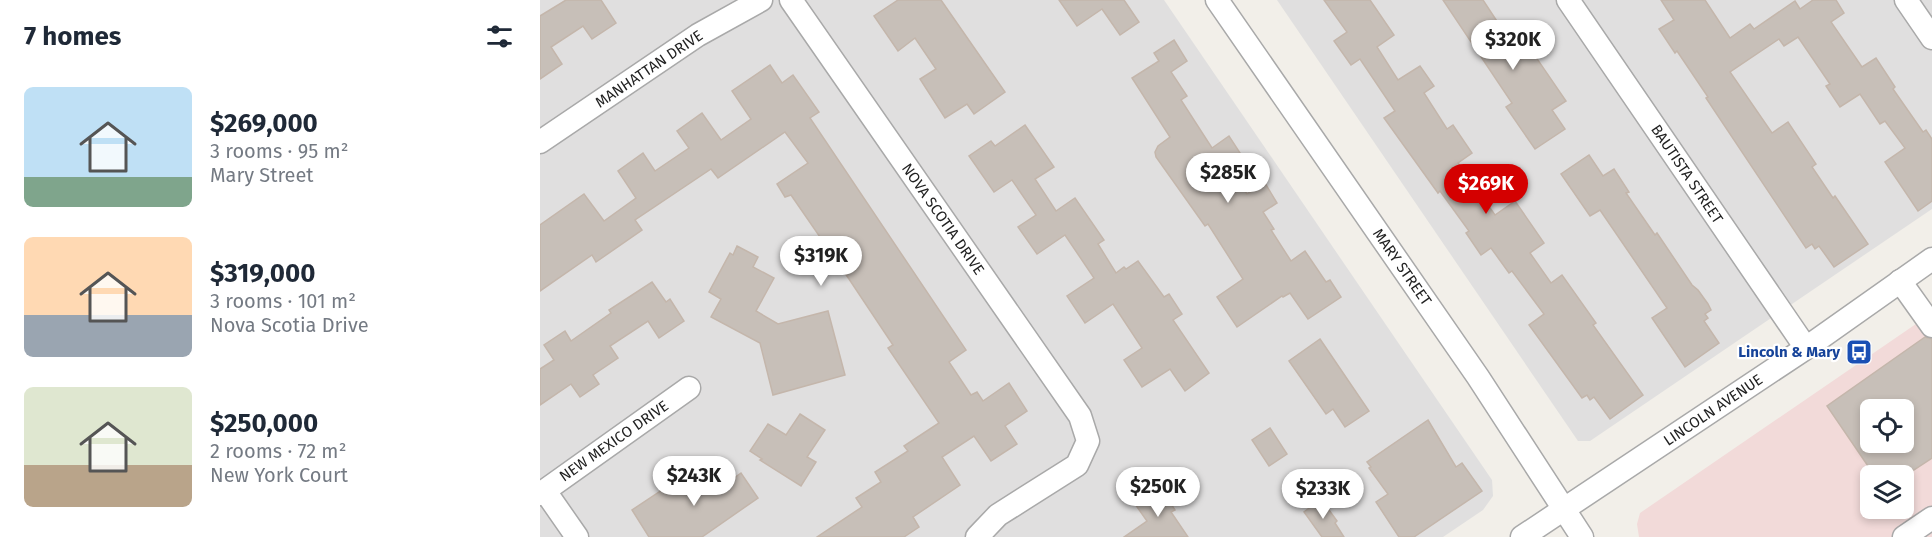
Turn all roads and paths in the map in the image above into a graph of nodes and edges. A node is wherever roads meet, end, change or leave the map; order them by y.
1 (761, 0) edge
2 (791, 0) edge
3 (1217, 0) edge
4 (1568, 0) edge
5 (1906, 0) edge
6 (1932, 38) edge
7 (540, 142) edge
8 (1932, 259) edge
9 (1900, 281) junction
10 (1932, 326) edge
11 (1806, 348) junction
12 (689, 388) dead end
13 (542, 493) edge
14 (1563, 509) junction
15 (1932, 518) edge
16 (577, 537) edge
17 (977, 537) edge
18 (1522, 537) edge
19 (1582, 537) edge
20 (1904, 537) edge

1 - 7 street, MANHATTAN DRIVE
2 - 17 street, NOVA SCOTIA DRIVE
3 - 14 street, MARY STREET
4 - 11 street, BAUTISTA STREET
5 - 6 street
8 - 9 street, LINCOLN AVENUE
9 - 10 street
9 - 11 street, LINCOLN AVENUE
11 - 14 street, LINCOLN AVENUE
12 - 13 street, NEW MEXICO DRIVE
13 - 16 street
14 - 18 street, LINCOLN AVENUE
14 - 19 street, MARY STREET
15 - 20 street

